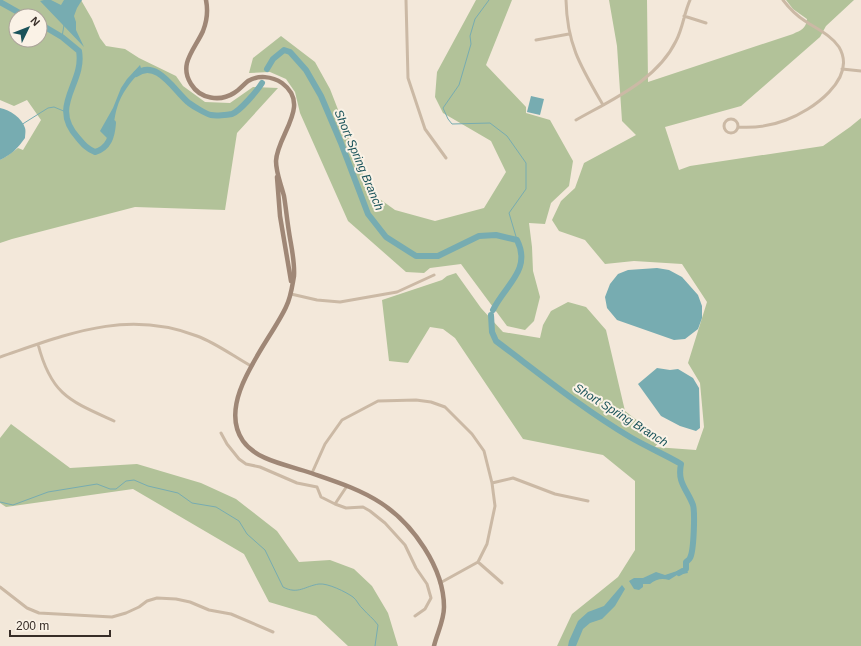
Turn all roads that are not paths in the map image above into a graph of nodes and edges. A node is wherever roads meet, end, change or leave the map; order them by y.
1 (206, 0) edge
2 (406, 0) edge
3 (566, 0) edge
4 (690, 0) edge
5 (783, 0) edge
6 (684, 16) junction
7 (706, 22) dead end
8 (569, 34) junction
9 (536, 40) dead end
10 (842, 69) junction
11 (861, 71) edge
12 (603, 105) junction
13 (576, 120) dead end
14 (738, 127) junction
15 (446, 158) dead end
16 (277, 172) junction
17 (292, 248) junction
18 (286, 250) junction
19 (434, 275) dead end
20 (292, 286) junction
21 (291, 294) junction
22 (38, 344) junction
23 (0, 357) edge
24 (250, 366) junction
25 (114, 421) dead end
26 (221, 433) dead end
27 (312, 473) junction
28 (492, 483) junction
29 (347, 486) junction
30 (588, 501) dead end
31 (335, 504) junction
32 (478, 562) junction
33 (440, 583) junction
34 (502, 583) dead end
35 (0, 587) edge
36 (415, 616) dead end
37 (273, 632) dead end
38 (434, 646) edge

1 - 16 street
2 - 15 street
3 - 8 street
4 - 6 street
5 - 10 street
6 - 7 street
6 - 12 street
8 - 9 street
8 - 12 street
10 - 11 street
10 - 14 street
12 - 13 street
14 - 14 street
16 - 17 street
16 - 18 street
17 - 18 street
17 - 20 street
18 - 20 street
19 - 21 street
20 - 21 street
21 - 24 street
22 - 23 street
22 - 24 street
22 - 25 street
24 - 27 street
26 - 31 street
27 - 28 street
27 - 29 street
28 - 30 street
28 - 32 street
29 - 31 street
29 - 33 street
31 - 36 street
32 - 33 street
32 - 34 street
33 - 38 street
35 - 37 street

